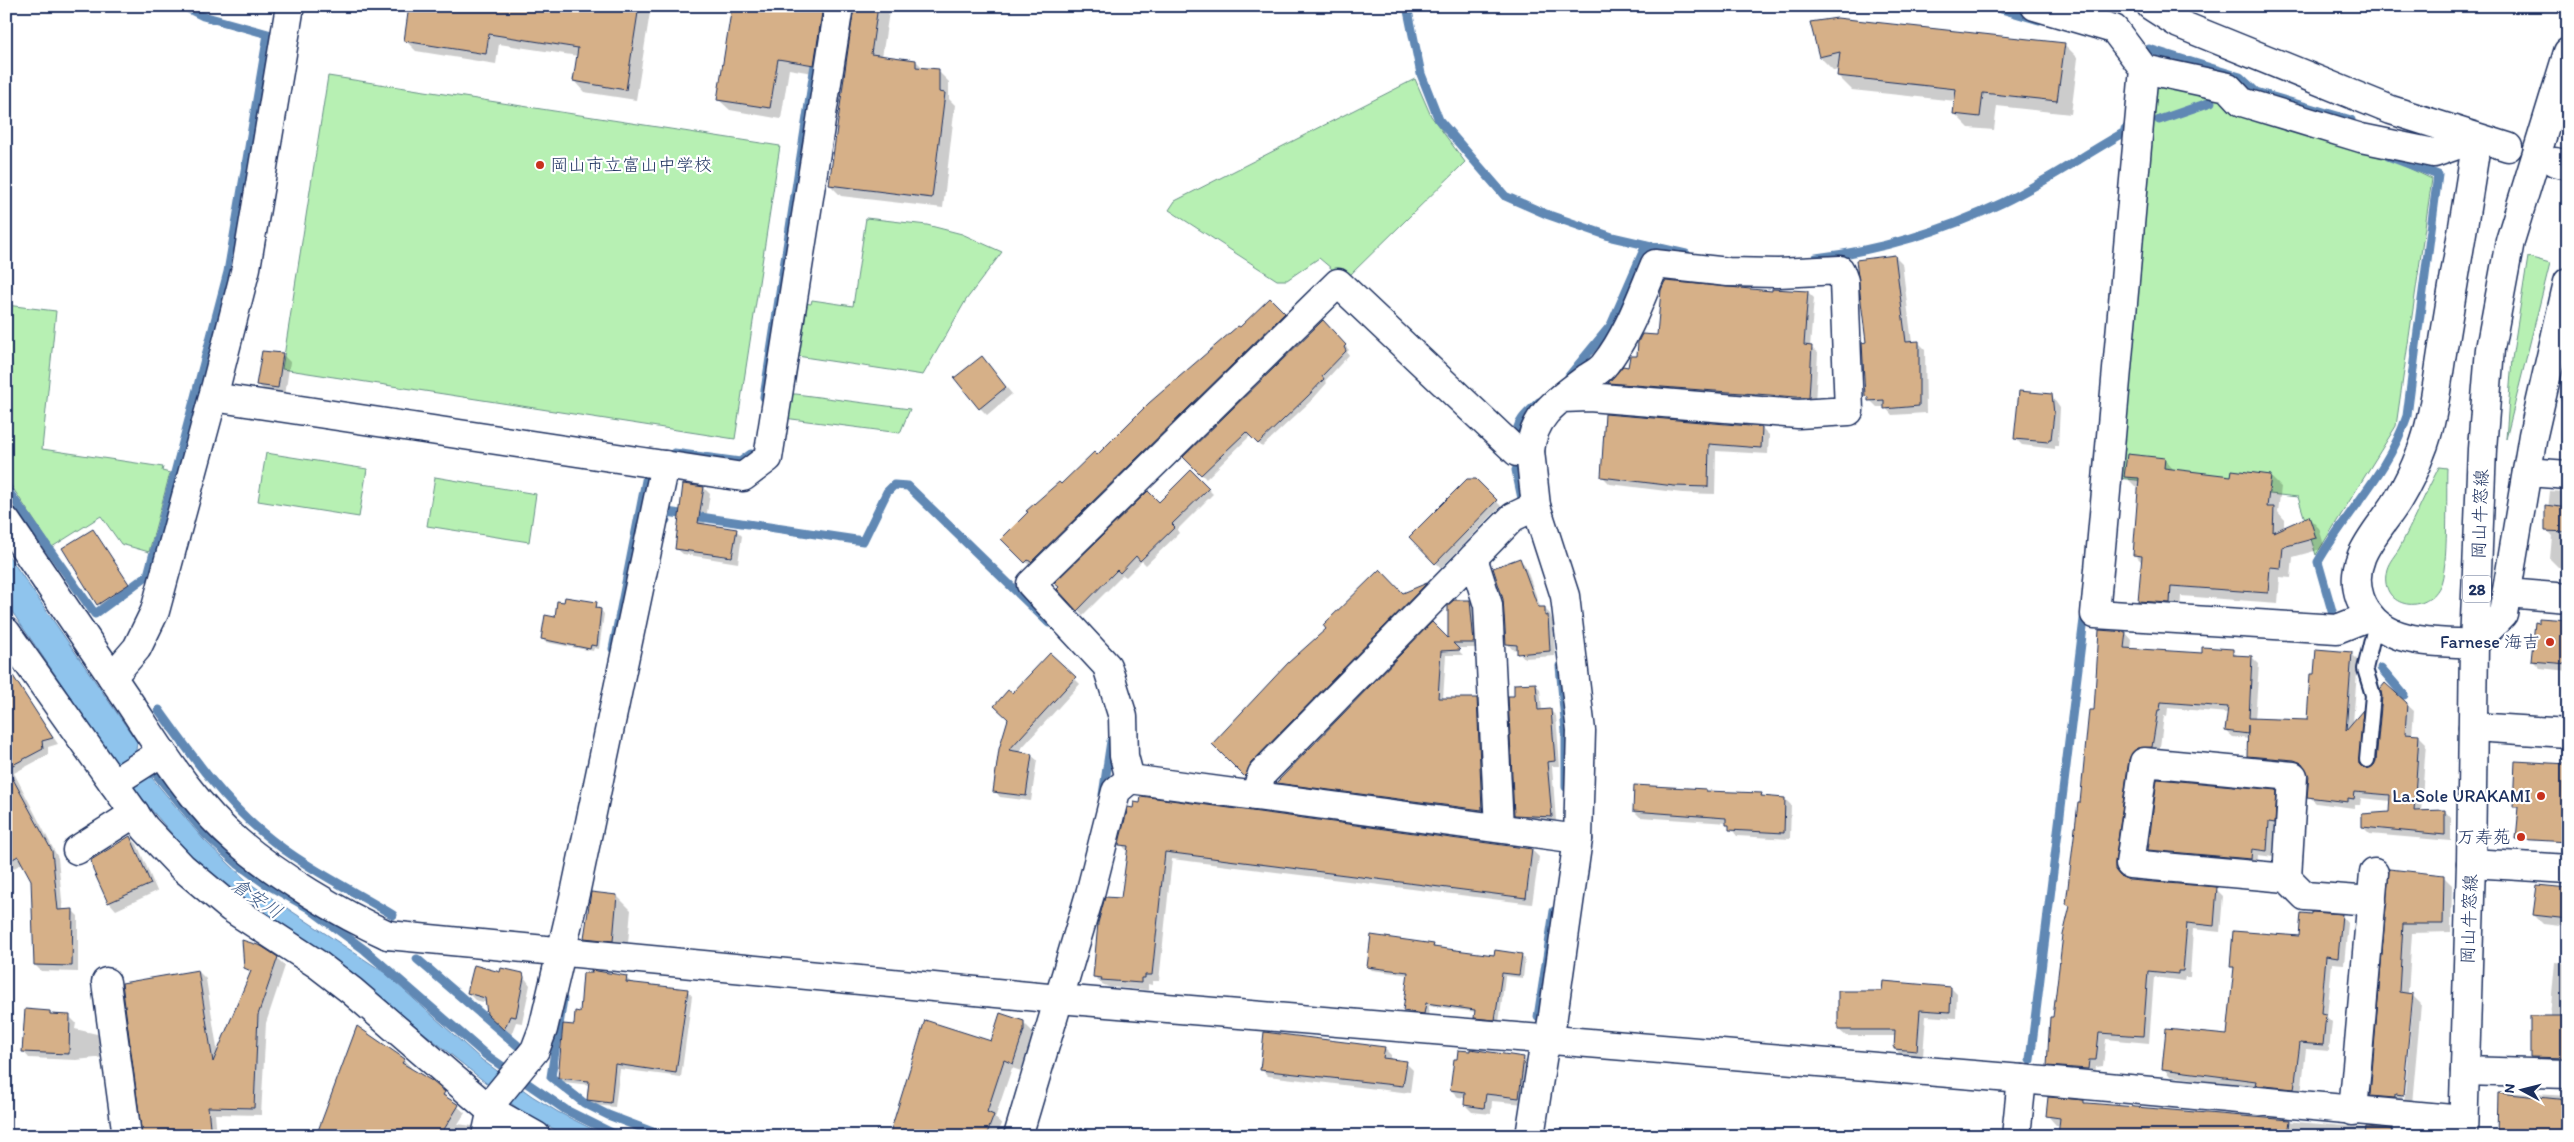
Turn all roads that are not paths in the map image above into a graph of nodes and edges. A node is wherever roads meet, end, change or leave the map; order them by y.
1 (290, 6) edge
2 (839, 6) edge
3 (2035, 6) edge
4 (2151, 6) edge
5 (2568, 52) edge
6 (2144, 68) junction
7 (2477, 138) junction
8 (2508, 147) dead end
9 (2568, 282) edge
10 (213, 397) junction
11 (1562, 398) junction
12 (1530, 451) junction
13 (665, 465) junction
14 (2527, 472) junction
15 (2568, 475) edge
16 (1528, 510) junction
17 (6, 521) edge
18 (1473, 558) junction
19 (2507, 593) junction
20 (2568, 598) edge
21 (2373, 620) junction
22 (6, 632) edge
23 (2474, 644) junction
24 (112, 677) junction
25 (2473, 727) junction
26 (2568, 733) edge
27 (156, 756) junction
28 (2367, 760) dead end
29 (1130, 779) junction
30 (117, 780) junction
31 (1255, 796) junction
32 (134, 813) junction
33 (1499, 828) junction
34 (1578, 839) junction
35 (77, 850) dead end
36 (2471, 863) junction
37 (2568, 868) edge
38 (2374, 873) dead end
39 (2287, 878) junction
40 (2372, 901) junction
41 (562, 954) junction
42 (106, 982) dead end
43 (1059, 999) junction
44 (1549, 1040) junction
45 (2465, 1071) junction
46 (2568, 1074) edge
47 (2022, 1079) junction
48 (2353, 1111) junction
49 (490, 1115) edge
50 (2400, 1125) edge
51 (2463, 1128) edge
52 (127, 1136) edge
53 (536, 1136) edge
54 (1018, 1136) edge
55 (1530, 1136) edge
56 (2016, 1136) edge

1 - 10 street
2 - 13 street
3 - 6 street
4 - 7 street
5 - 23 street, 岡山牛窓線 / 28
6 - 7 street
6 - 21 street
7 - 8 street
7 - 21 street
9 - 14 street
10 - 13 street
10 - 24 street
11 - 11 street
11 - 12 street
12 - 16 street
12 - 29 street
13 - 41 street
14 - 15 street
14 - 19 street
16 - 18 street
16 - 34 street
17 - 24 street
18 - 31 street
18 - 33 street
19 - 20 street
19 - 23 street
21 - 23 street
21 - 28 lane
22 - 30 street
23 - 25 street, 岡山牛窓線 / 28
24 - 27 street
25 - 26 street
25 - 36 street, 岡山牛窓線 / 28
27 - 30 street
27 - 41 street
29 - 31 street
29 - 43 street
30 - 32 street
31 - 33 street
32 - 35 street
32 - 49 street
33 - 34 street
34 - 44 street
36 - 37 street
36 - 45 street, 岡山牛窓線 / 28
38 - 40 street
39 - 39 street
39 - 40 street
40 - 48 street
41 - 43 street
41 - 49 street
42 - 52 street
43 - 44 street
43 - 54 street
44 - 47 street
44 - 55 street
45 - 46 street
45 - 51 street, 岡山牛窓線 / 28
47 - 48 street
47 - 56 street
48 - 50 street
49 - 53 street
50 - 51 street

